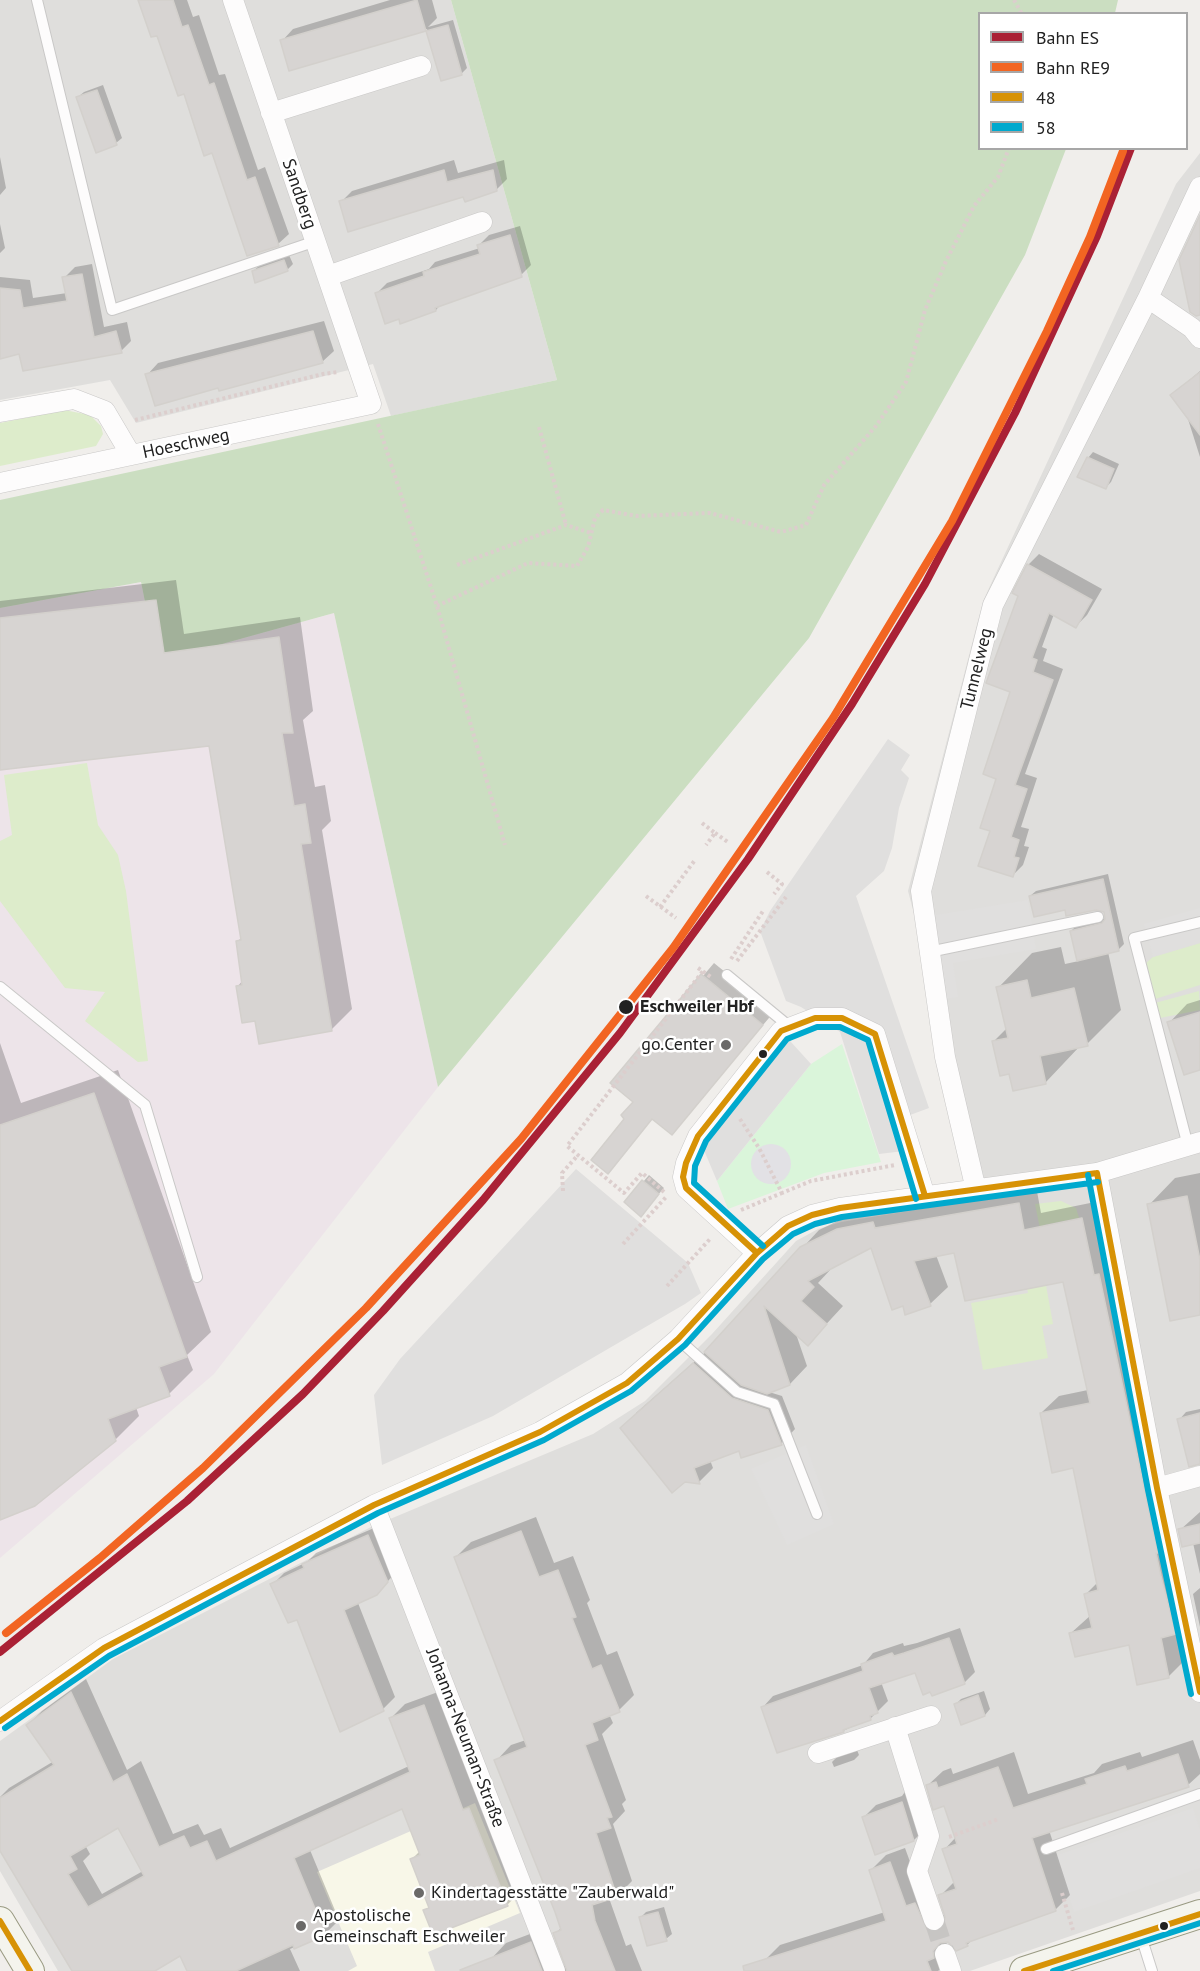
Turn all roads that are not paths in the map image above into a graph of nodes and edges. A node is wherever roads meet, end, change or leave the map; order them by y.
1 (37, 0) edge
2 (233, 0) edge
3 (421, 66) dead end
4 (271, 113) junction
5 (1200, 187) edge
6 (482, 222) dead end
7 (316, 242) junction
8 (327, 276) junction
9 (1148, 298) junction
10 (1200, 338) edge
11 (371, 404) joint
12 (0, 412) edge
13 (131, 455) junction
14 (0, 483) edge
15 (1098, 917) dead end
16 (1200, 922) edge
17 (929, 952) junction
18 (727, 975) road end
19 (0, 987) edge
20 (790, 1027) junction
21 (1194, 1144) edge
22 (1097, 1173) junction
23 (976, 1190) junction
24 (925, 1196) junction
25 (757, 1253) junction
26 (197, 1277) dead end
27 (678, 1339) junction
28 (1200, 1476) edge
29 (1157, 1488) junction
30 (374, 1504) junction
31 (817, 1514) dead end
32 (1200, 1692) edge
33 (931, 1716) dead end
34 (0, 1721) edge
35 (898, 1734) junction
36 (818, 1753) dead end
37 (1200, 1794) edge
38 (1046, 1849) dead end
39 (1200, 1914) edge
40 (934, 1920) tunnel mouth
41 (0, 1921) edge
42 (1140, 1933) junction
43 (30, 1971) edge
44 (555, 1971) edge
45 (1024, 1971) edge
46 (1152, 1971) edge

1 - 7 lane
2 - 4 street, Sandberg
3 - 4 street
4 - 7 street, Sandberg
5 - 9 street, Tunnelweg
6 - 8 street
7 - 8 street, Sandberg
8 - 11 street, Sandberg
9 - 10 street
9 - 17 street, Tunnelweg
11 - 13 street, Hoeschweg
12 - 13 street
13 - 14 street, Hoeschweg
15 - 17 lane
16 - 21 lane
17 - 23 street, Tunnelweg
18 - 20 lane
19 - 26 lane
20 - 24 street
20 - 25 street
21 - 22 street
22 - 23 street
22 - 29 street
23 - 24 street
24 - 25 street
25 - 27 street
27 - 30 street
27 - 31 lane
28 - 29 street
29 - 32 street
30 - 34 street
30 - 44 street, Johanna-Neuman-Straße
33 - 35 street
35 - 36 street
35 - 40 street
37 - 38 lane
39 - 42 main road
41 - 43 main road
42 - 45 main road
42 - 46 lane

